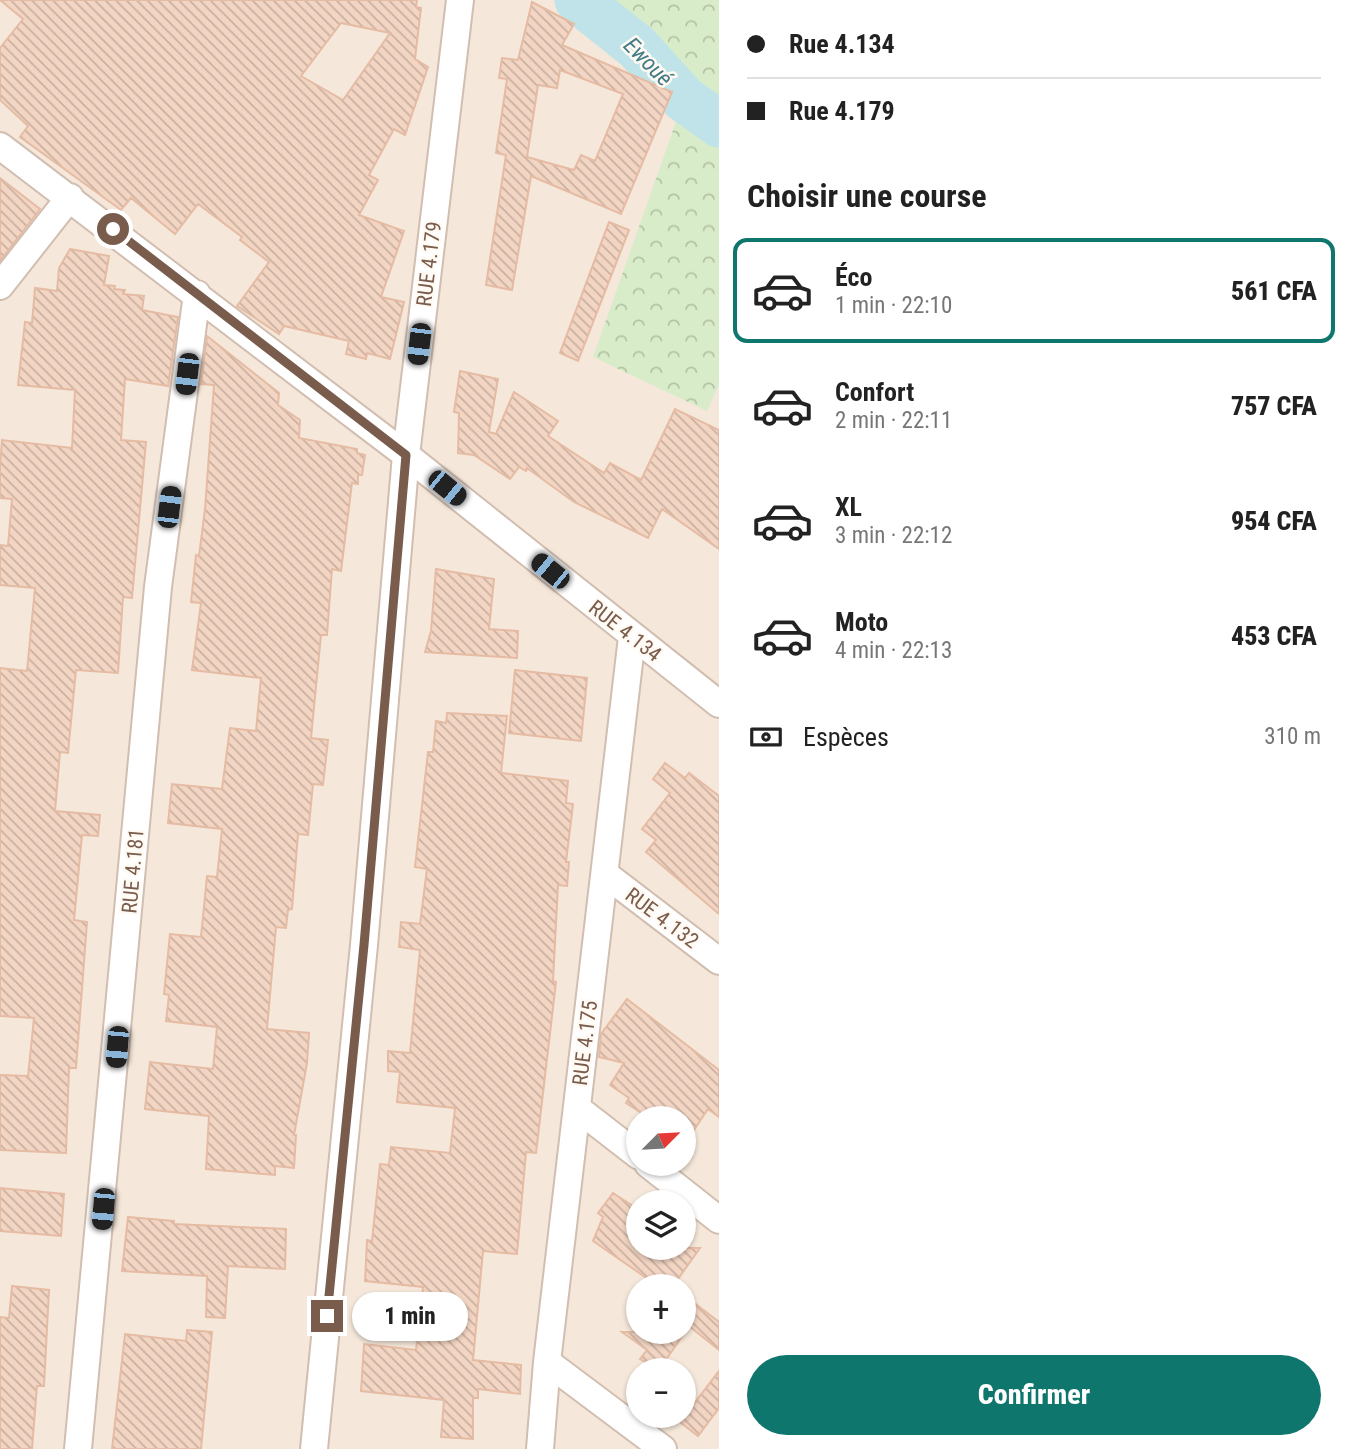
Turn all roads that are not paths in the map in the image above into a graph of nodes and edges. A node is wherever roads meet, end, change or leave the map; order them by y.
1 (460, 0) edge
2 (0, 146) edge
3 (70, 197) junction
4 (0, 286) edge
5 (197, 294) junction
6 (406, 455) junction
7 (632, 637) junction
8 (719, 704) edge
9 (605, 874) junction
10 (719, 961) edge
11 (577, 1108) junction
12 (626, 1146) edge
13 (663, 1176) edge
14 (719, 1220) edge
15 (547, 1362) junction
16 (78, 1449) edge
17 (314, 1449) edge
18 (540, 1449) edge
19 (663, 1449) edge

1 - 6 street, RUE 4.179
2 - 3 street, RUE 4.134
3 - 4 street
3 - 5 street, RUE 4.134
5 - 6 street, RUE 4.134
5 - 16 street, RUE 4.181
6 - 7 street, RUE 4.134
6 - 17 street, RUE 4.179
7 - 8 street, RUE 4.134
7 - 9 street, RUE 4.175
9 - 10 street, RUE 4.132
9 - 11 street, RUE 4.175
11 - 12 street
11 - 15 street, RUE 4.175
13 - 14 street
15 - 18 street, RUE 4.175
15 - 19 street

